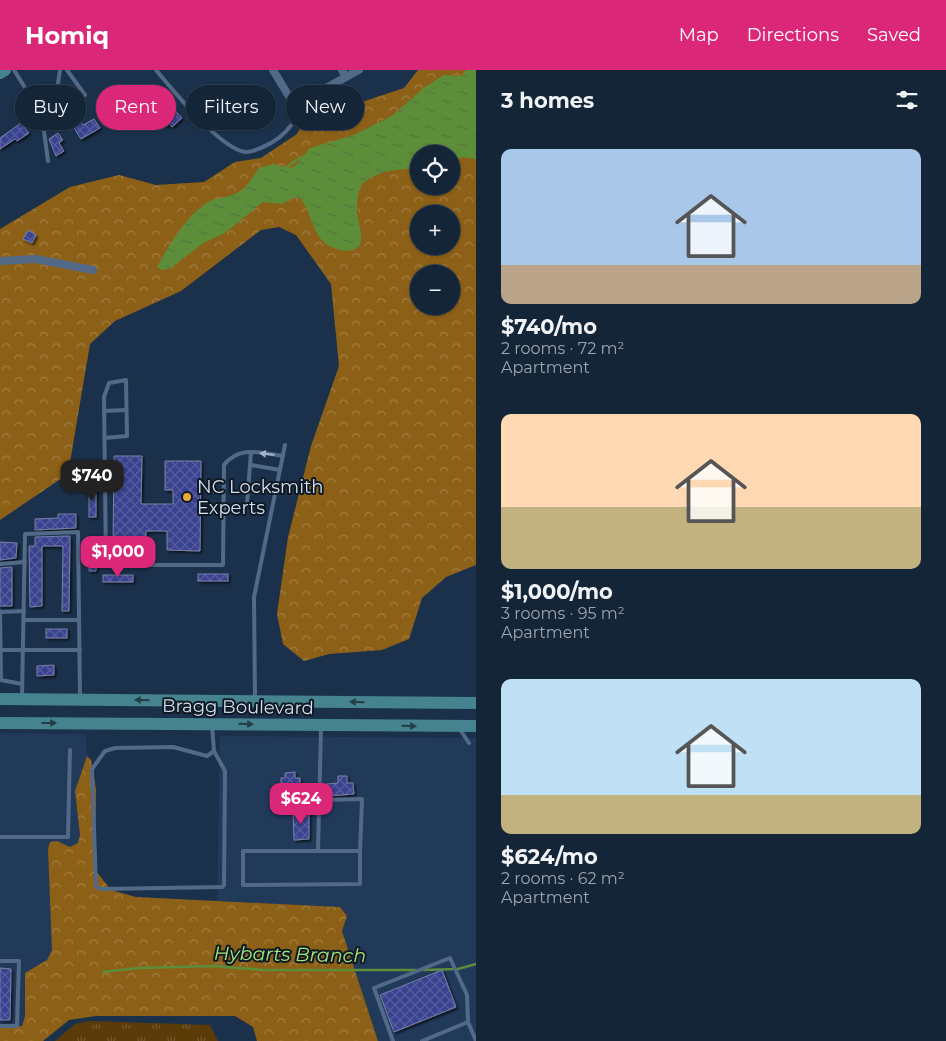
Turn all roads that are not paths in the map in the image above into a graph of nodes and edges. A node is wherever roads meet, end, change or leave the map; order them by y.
1 (60, 70) edge
2 (67, 70) edge
3 (156, 70) edge
4 (273, 70) edge
5 (359, 70) edge
6 (5, 71) edge
7 (344, 74) edge
8 (330, 85) edge
9 (286, 92) edge
10 (287, 130) edge
11 (48, 161) dead end
12 (0, 261) edge
13 (93, 270) dead end
14 (126, 410) junction
15 (104, 411) junction
16 (104, 438) junction
17 (285, 445) dead end
18 (251, 452) junction
19 (283, 456) junction
20 (250, 465) junction
21 (280, 470) junction
22 (223, 507) junction
23 (25, 562) junction
24 (0, 564) edge
25 (0, 611) edge
26 (24, 611) junction
27 (24, 620) junction
28 (79, 620) junction
29 (1, 650) edge
30 (80, 650) junction
31 (23, 651) junction
32 (22, 684) junction
33 (0, 699) edge
34 (22, 699) junction
35 (80, 700) junction
36 (255, 702) junction
37 (476, 704) edge
38 (0, 723) edge
39 (212, 724) junction
40 (321, 725) junction
41 (458, 726) junction
42 (476, 726) edge
43 (469, 743) dead end
44 (70, 750) dead end
45 (214, 751) junction
46 (319, 800) junction
47 (0, 837) edge
48 (318, 851) junction
49 (360, 851) junction
50 (0, 961) edge
51 (468, 1022) junction
52 (0, 1026) edge
53 (393, 1041) edge
54 (422, 1041) edge
55 (476, 1041) edge

1 - 2 lane
3 - 10 lane
4 - 9 street
5 - 7 street
6 - 11 lane
7 - 8 street
12 - 13 street
14 - 15 lane
14 - 15 lane
14 - 16 lane
15 - 16 lane
16 - 22 lane
17 - 19 lane
19 -> 18 lane
18 - 20 lane
18 - 22 lane
19 - 21 lane
20 - 21 lane
20 - 22 lane
21 - 36 lane
23 - 24 lane
23 - 26 lane
23 - 28 lane
25 - 26 lane
25 - 29 lane
26 - 27 lane
27 - 28 lane
27 - 31 lane
28 - 30 lane
29 - 31 lane
29 - 32 lane
30 - 31 lane
30 - 35 lane
31 - 32 lane
32 - 34 lane
33 - 34 main road, Bragg Boulevard
34 - 35 main road, Bragg Boulevard
36 -> 35 main road, Bragg Boulevard
37 -> 36 main road, Bragg Boulevard
38 -> 39 main road, Bragg Boulevard
39 -> 40 main road, Bragg Boulevard
39 - 45 lane
40 -> 41 main road, Bragg Boulevard
40 - 46 lane
41 - 42 main road, Bragg Boulevard
41 - 43 lane
44 - 47 lane
45 - 45 lane
46 - 48 lane
46 - 49 lane
48 - 49 lane
48 - 49 lane
50 - 52 lane
51 - 53 lane
51 - 54 lane
51 - 55 lane

